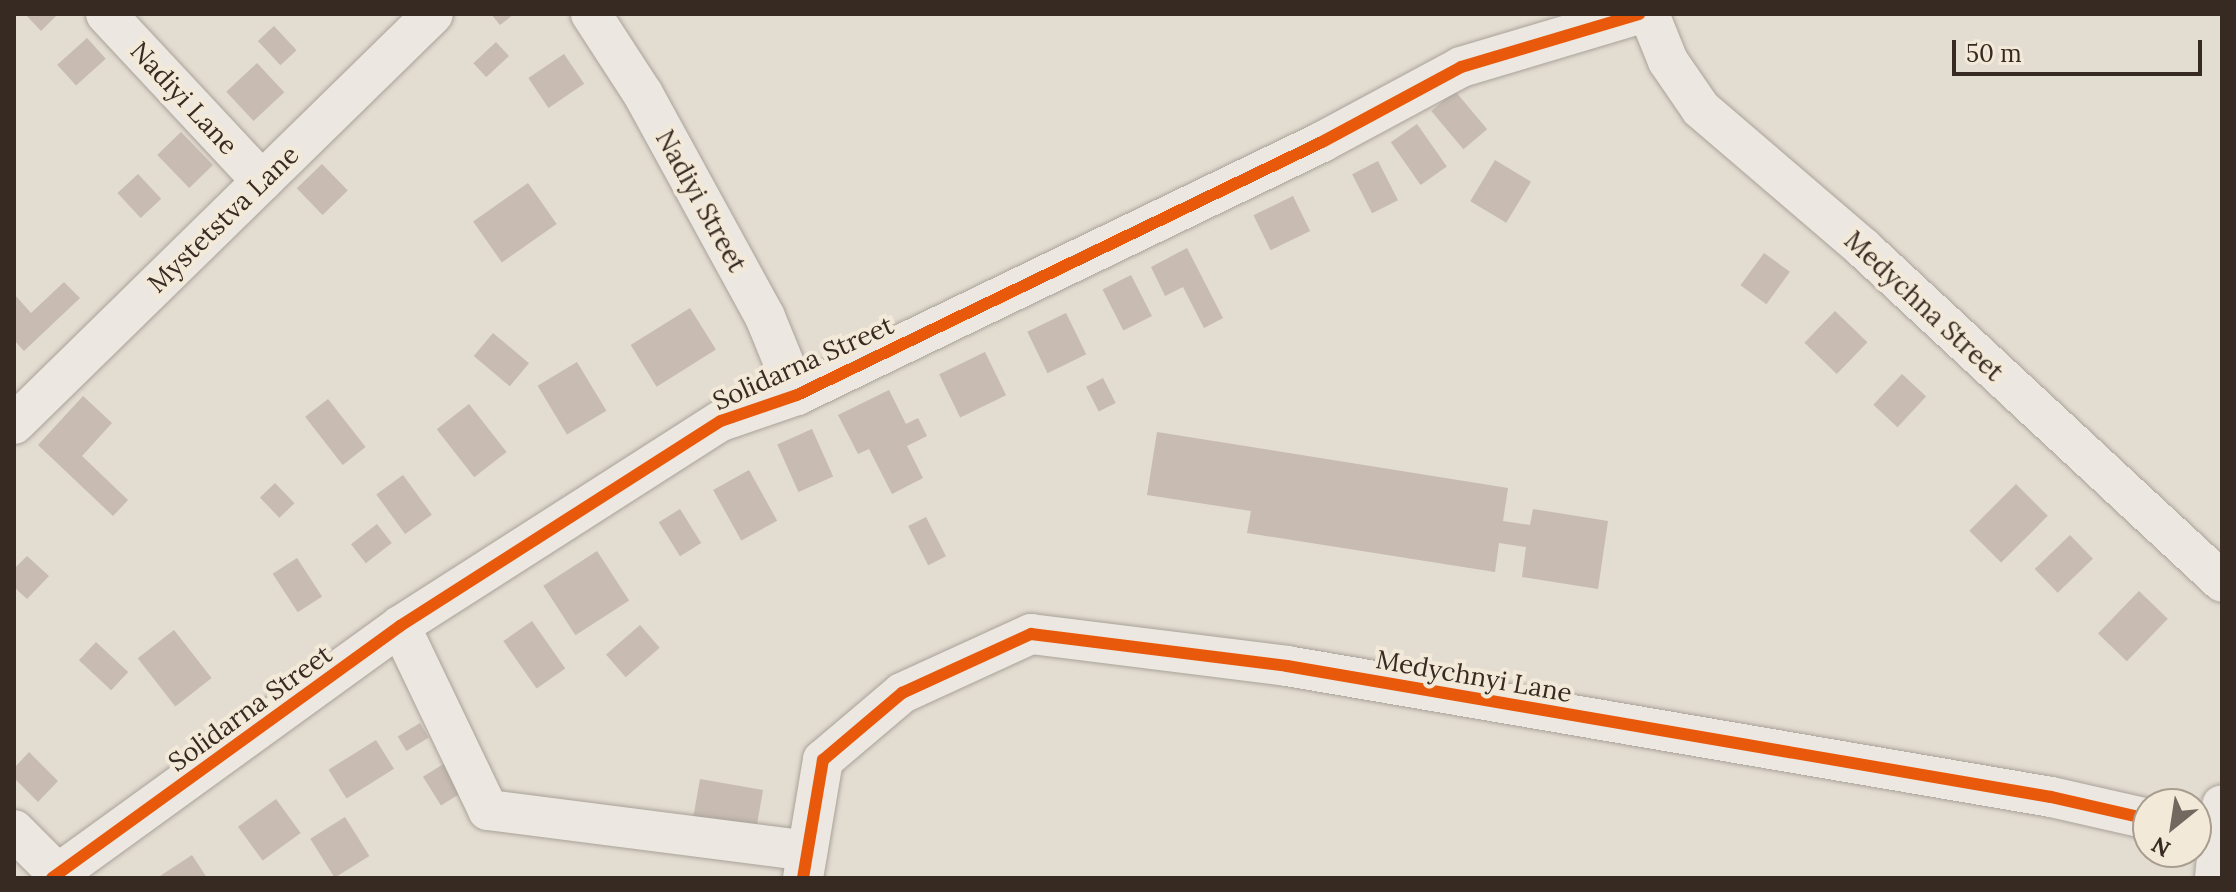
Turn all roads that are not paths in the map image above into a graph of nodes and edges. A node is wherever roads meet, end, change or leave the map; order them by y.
1 (106, 14) edge
2 (433, 14) edge
3 (591, 14) edge
4 (1639, 14) edge
5 (1649, 14) edge
6 (262, 181) junction
7 (797, 395) junction
8 (14, 424) edge
9 (2222, 582) edge
10 (400, 626) junction
11 (2132, 815) edge
12 (2212, 824) edge
13 (14, 830) edge
14 (805, 864) edge
15 (55, 876) edge
16 (2215, 878) edge

1 - 6 street, Nadiyi Lane
2 - 6 street, Mystetstva Lane
3 - 7 street, Nadiyi Street
4 - 7 street, Solidarna Street
5 - 9 street, Medychna Street
6 - 8 street, Mystetstva Lane
7 - 10 street, Solidarna Street
10 - 14 street
10 - 15 street, Solidarna Street
11 - 14 street, Medychnyi Lane
12 - 16 street
13 - 15 street

